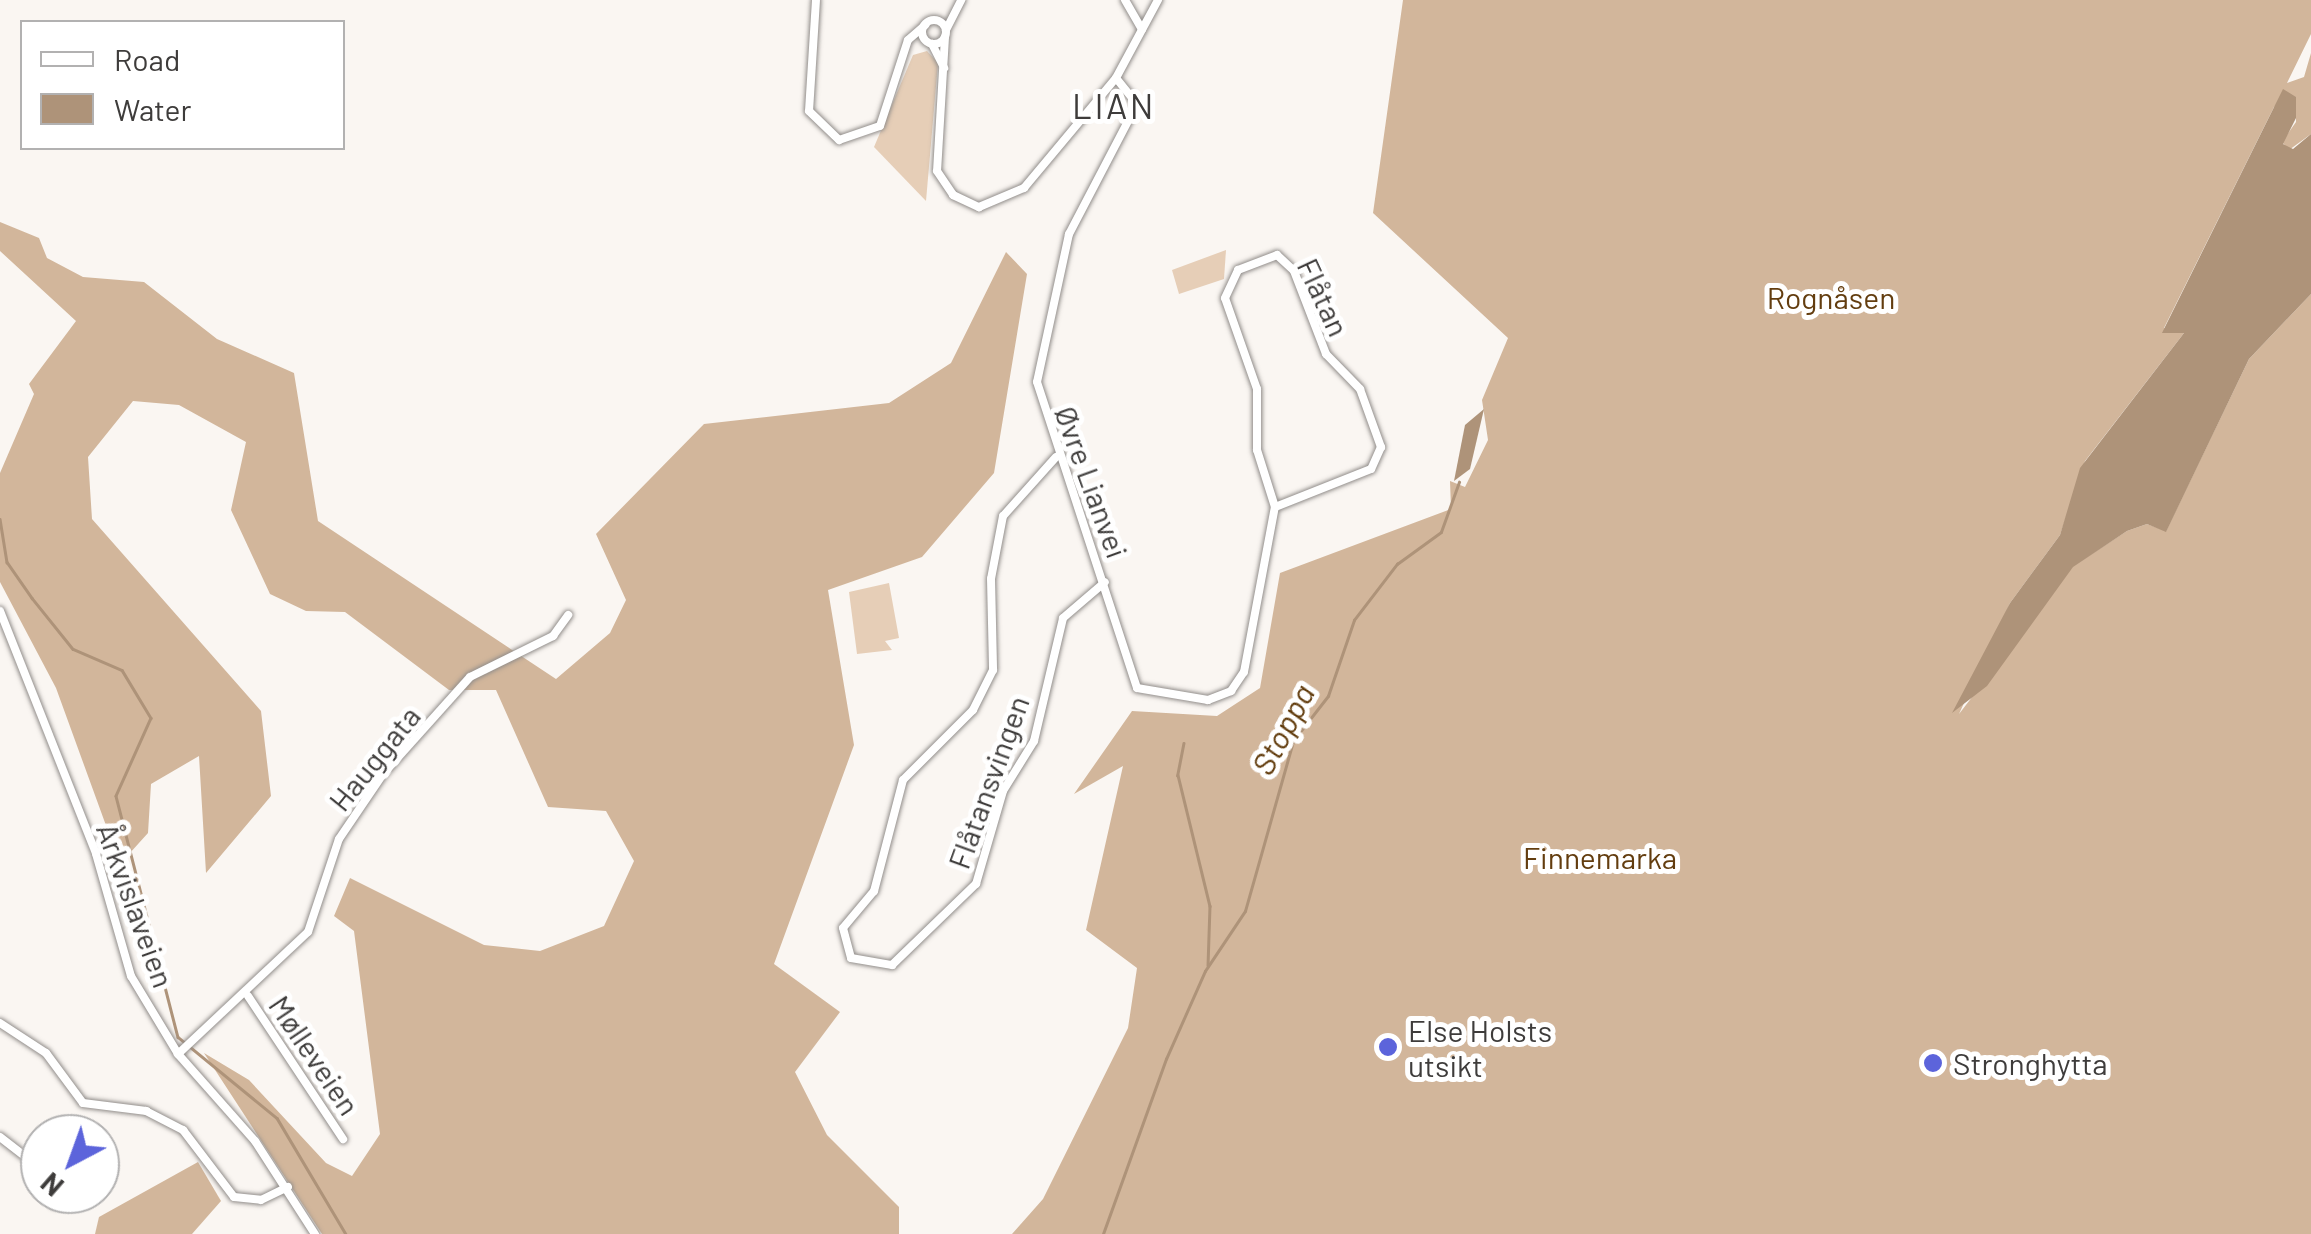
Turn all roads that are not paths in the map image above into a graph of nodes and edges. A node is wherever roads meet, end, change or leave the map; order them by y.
1 (816, 0) edge
2 (960, 0) edge
3 (1125, 0) edge
4 (1158, 0) edge
5 (950, 14) junction
6 (930, 23) junction
7 (1142, 29) junction
8 (945, 34) junction
9 (929, 42) junction
10 (905, 48) junction
11 (944, 68) junction
12 (1116, 78) junction
13 (1056, 458) junction
14 (1276, 507) junction
15 (1105, 582) junction
16 (0, 611) edge
17 (568, 614) dead end
18 (248, 996) junction
19 (0, 1023) edge
20 (184, 1049) junction
21 (0, 1136) edge
22 (343, 1139) dead end
23 (20, 1152) edge
24 (288, 1186) junction
25 (315, 1234) edge

1 - 10 street
2 - 5 street
3 - 7 street
4 - 7 street
5 - 6 street
5 - 8 street
6 - 8 street
6 - 9 street
6 - 10 street
7 - 12 street
8 - 9 street
8 - 11 street
9 - 10 street
9 - 11 street
11 - 12 street
12 - 13 street, Øvre Lianvei
13 - 15 street, Øvre Lianvei
13 - 15 street, Flåtansvingen
14 - 14 street, Flåtan
14 - 15 street, Øvre Lianvei
16 - 20 street, Årkvislaveien
17 - 18 street, Hauggata
18 - 20 street, Hauggata
18 - 22 street, Mølleveien
19 - 24 street
20 - 24 street, Årkvislaveien
21 - 23 street
24 - 25 street, Årkvislaveien

